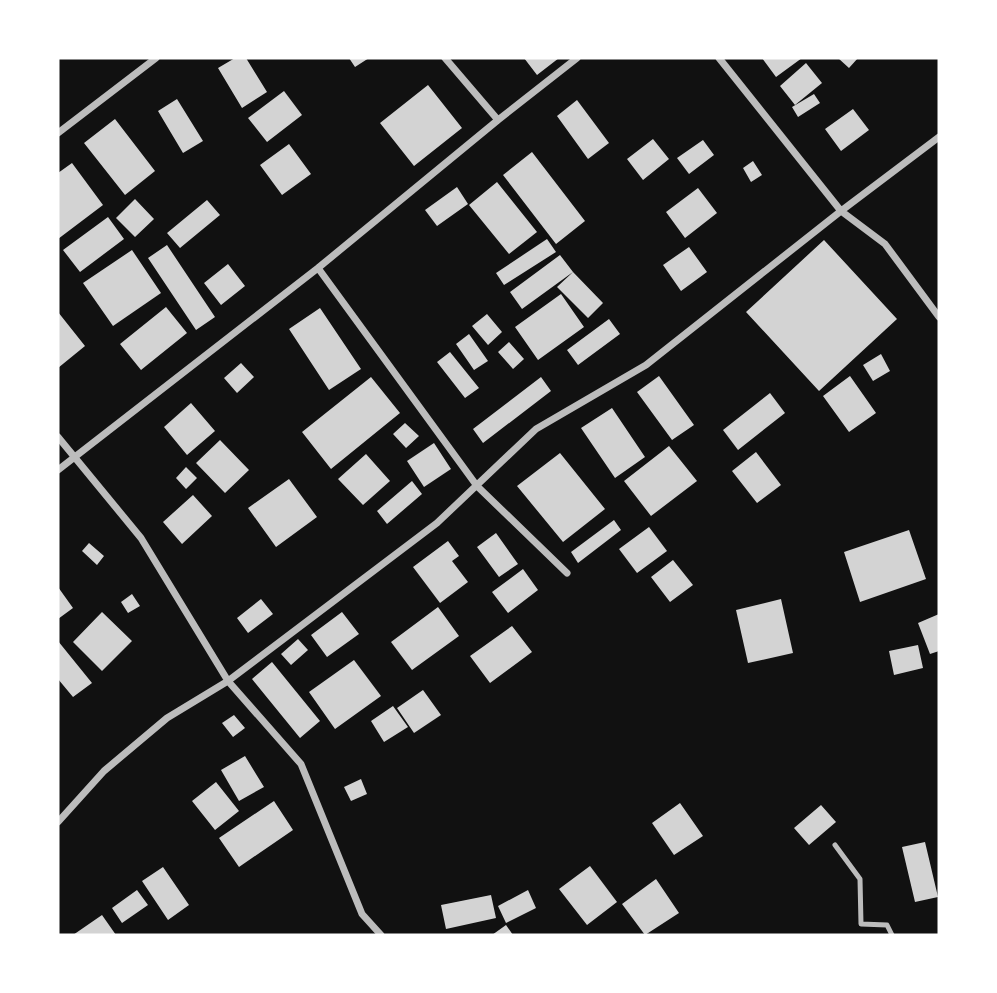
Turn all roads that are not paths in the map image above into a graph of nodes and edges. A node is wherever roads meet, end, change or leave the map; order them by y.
1 (156, 58) edge
2 (445, 58) edge
3 (578, 58) edge
4 (719, 58) edge
5 (498, 120) junction
6 (58, 133) edge
7 (939, 137) edge
8 (841, 211) junction
9 (318, 268) junction
10 (939, 317) edge
11 (58, 438) edge
12 (75, 456) junction
13 (58, 470) edge
14 (477, 486) junction
15 (567, 573) dead end
16 (228, 681) junction
17 (58, 822) edge
18 (835, 845) dead end
19 (381, 935) edge
20 (892, 935) edge

1 - 6 street
2 - 5 street
3 - 5 street
4 - 8 street
5 - 9 street
7 - 8 street
8 - 10 street
8 - 14 street
9 - 12 street
9 - 14 street
11 - 12 street
12 - 13 street
12 - 16 street
14 - 15 street
14 - 16 street
16 - 17 street
16 - 19 street
18 - 20 lane

